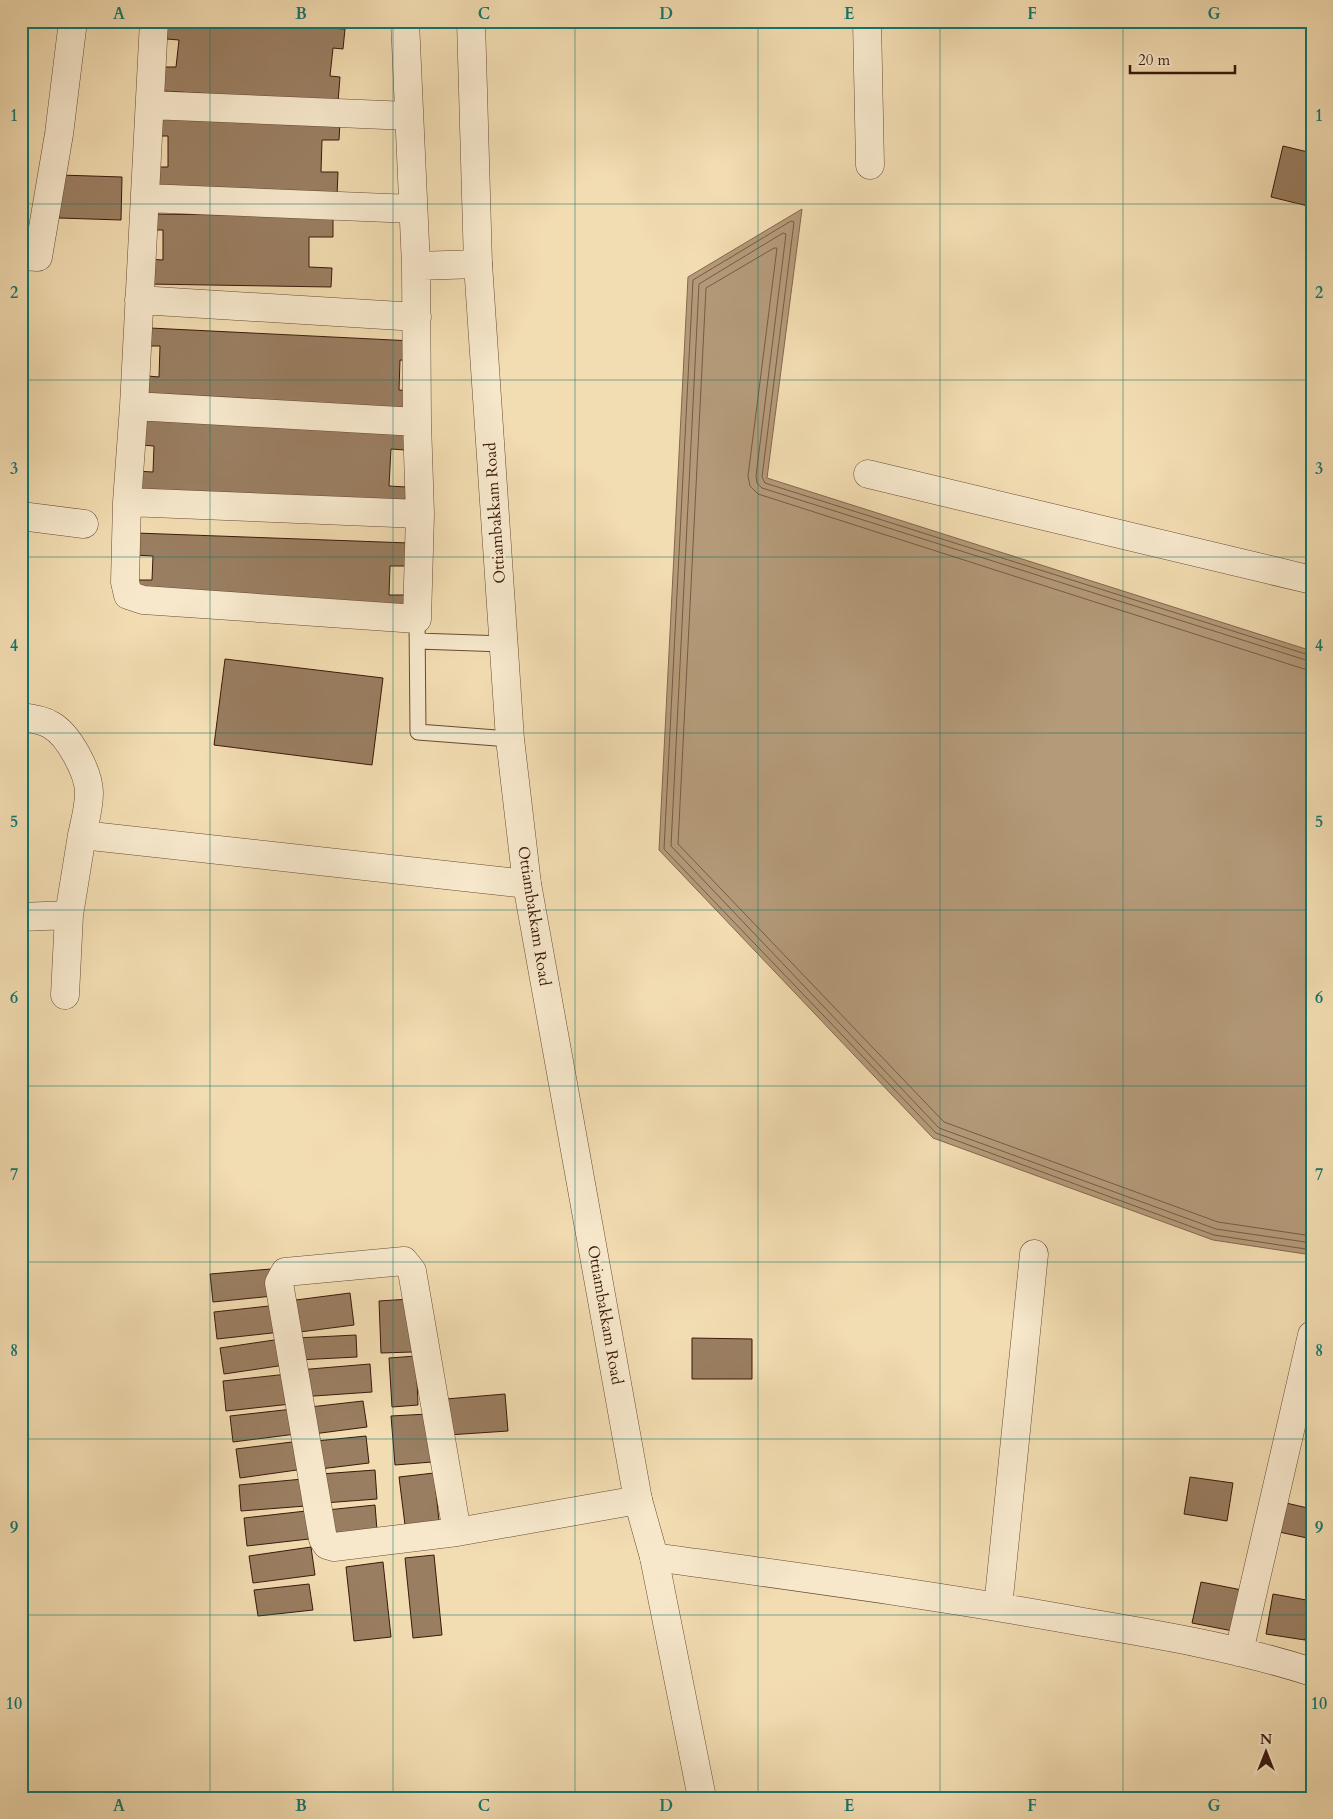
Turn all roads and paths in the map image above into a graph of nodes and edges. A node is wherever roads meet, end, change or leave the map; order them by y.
1 (73, 21) edge
2 (154, 21) edge
3 (404, 21) edge
4 (471, 21) edge
5 (867, 21) edge
6 (150, 105) junction
7 (409, 116) junction
8 (870, 165) dead end
9 (145, 198) junction
10 (413, 209) junction
11 (21, 256) edge
12 (478, 264) junction
13 (416, 266) junction
14 (139, 300) junction
15 (417, 317) junction
16 (134, 406) junction
17 (417, 422) junction
18 (868, 474) dead end
19 (127, 502) junction
20 (420, 514) junction
21 (21, 516) edge
22 (84, 524) dead end
23 (1312, 580) edge
24 (418, 630) junction
25 (504, 644) junction
26 (21, 717) edge
27 (510, 739) junction
28 (82, 835) junction
29 (527, 884) junction
30 (69, 915) junction
31 (21, 917) edge
32 (65, 995) dead end
33 (1034, 1254) dead end
34 (1312, 1335) edge
35 (638, 1500) junction
36 (457, 1532) junction
37 (654, 1557) junction
38 (998, 1606) junction
39 (1239, 1652) junction
40 (1312, 1672) edge
41 (702, 1798) edge

1 - 11 street
2 - 6 street
3 - 7 street
4 - 12 street, Ottiambakkam Road
5 - 8 street
6 - 7 street
6 - 9 street
7 - 10 street
9 - 10 street
9 - 14 street
10 - 13 street
12 - 13 street
12 - 25 street, Ottiambakkam Road
13 - 15 street
14 - 15 street
14 - 16 street
15 - 17 street
16 - 17 street
16 - 19 street
17 - 20 street
18 - 23 street
19 - 20 street
19 - 24 street
20 - 24 street
21 - 22 street
24 - 25 lane
24 - 27 lane
25 - 27 street, Ottiambakkam Road
26 - 28 street
27 - 29 street, Ottiambakkam Road
28 - 29 street
28 - 30 street
29 - 35 street, Ottiambakkam Road
30 - 31 street
30 - 32 street
33 - 38 street
34 - 39 street
35 - 36 street
35 - 37 street, Ottiambakkam Road
36 - 36 street
37 - 38 street
37 - 41 street, Ottiambakkam Road
38 - 39 street
39 - 40 street

